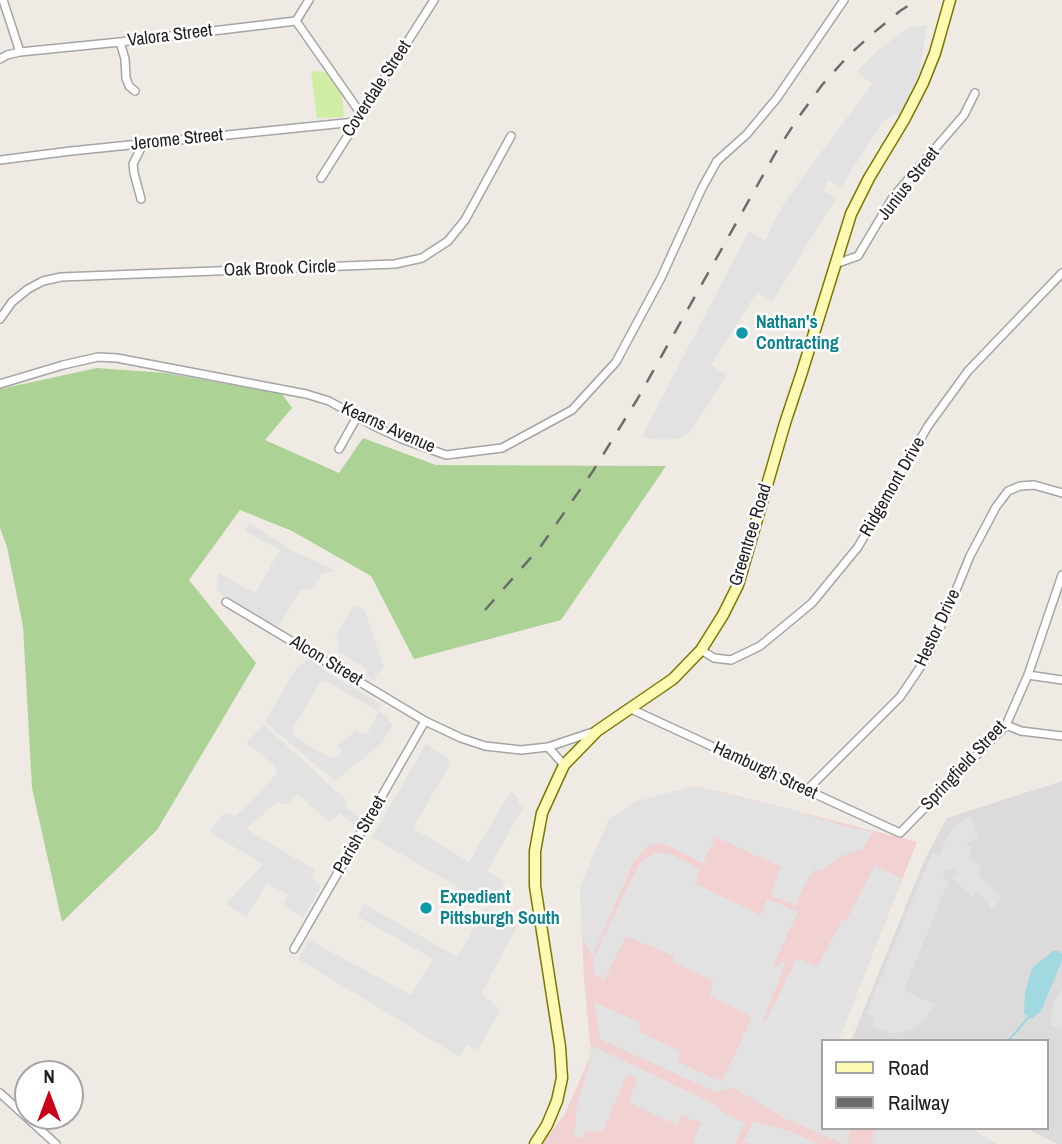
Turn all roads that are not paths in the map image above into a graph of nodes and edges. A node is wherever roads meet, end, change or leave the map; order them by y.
1 (2, 0) edge
2 (309, 0) edge
3 (434, 0) edge
4 (844, 0) edge
5 (950, 0) edge
6 (0, 15) edge
7 (9, 17) junction
8 (296, 20) junction
9 (120, 42) junction
10 (20, 52) junction
11 (0, 59) edge
12 (135, 91) dead end
13 (975, 93) dead end
14 (361, 114) junction
15 (355, 122) junction
16 (511, 136) dead end
17 (143, 144) junction
18 (0, 160) edge
19 (321, 177) dead end
20 (141, 199) dead end
21 (835, 264) junction
22 (1062, 273) edge
23 (0, 318) edge
24 (0, 384) edge
25 (356, 416) junction
26 (339, 449) dead end
27 (1062, 493) edge
28 (1062, 575) edge
29 (1053, 601) junction
30 (226, 602) dead end
31 (1062, 603) edge
32 (701, 650) junction
33 (1028, 675) junction
34 (1062, 680) edge
35 (631, 709) junction
36 (425, 720) junction
37 (1006, 725) junction
38 (597, 731) junction
39 (1062, 736) edge
40 (548, 747) junction
41 (564, 765) junction
42 (807, 790) junction
43 (900, 833) joint
44 (293, 949) dead end
45 (0, 1093) edge
46 (537, 1143) edge
47 (56, 1144) edge

1 - 7 street
2 - 8 street
3 - 14 street, Coverdale Street
4 - 25 street, Kearns Avenue
5 - 21 main road, Greentree Road
6 - 7 street
7 - 10 street
8 - 9 street, Valora Street
8 - 14 street
9 - 10 street, Valora Street
9 - 12 street
10 - 11 street, Valora Street
13 - 21 street, Junius Street
14 - 15 street, Coverdale Street
15 - 17 street, Jerome Street
15 - 19 street, Coverdale Street
16 - 23 street, Oak Brook Circle
17 - 18 street, Jerome Street
17 - 20 street
21 - 32 main road, Greentree Road
22 - 32 street, Ridgemont Drive
24 - 25 street, Kearns Avenue
25 - 26 street
27 - 42 street, Hestor Drive
28 - 29 street, Springfield Street
29 - 31 street
29 - 33 street, Springfield Street
30 - 36 street, Alcon Street
32 - 35 main road, Greentree Road
33 - 34 street
33 - 37 street, Springfield Street
35 - 38 main road, Greentree Road
35 - 42 street, Hamburgh Street
36 - 40 street, Alcon Street
36 - 44 street, Parish Street
37 - 39 street
37 - 43 street, Springfield Street
38 - 40 street, Alcon Street
38 - 41 main road, Greentree Road
40 - 41 street
41 - 46 main road, Greentree Road
42 - 43 street, Hamburgh Street
45 - 47 street

